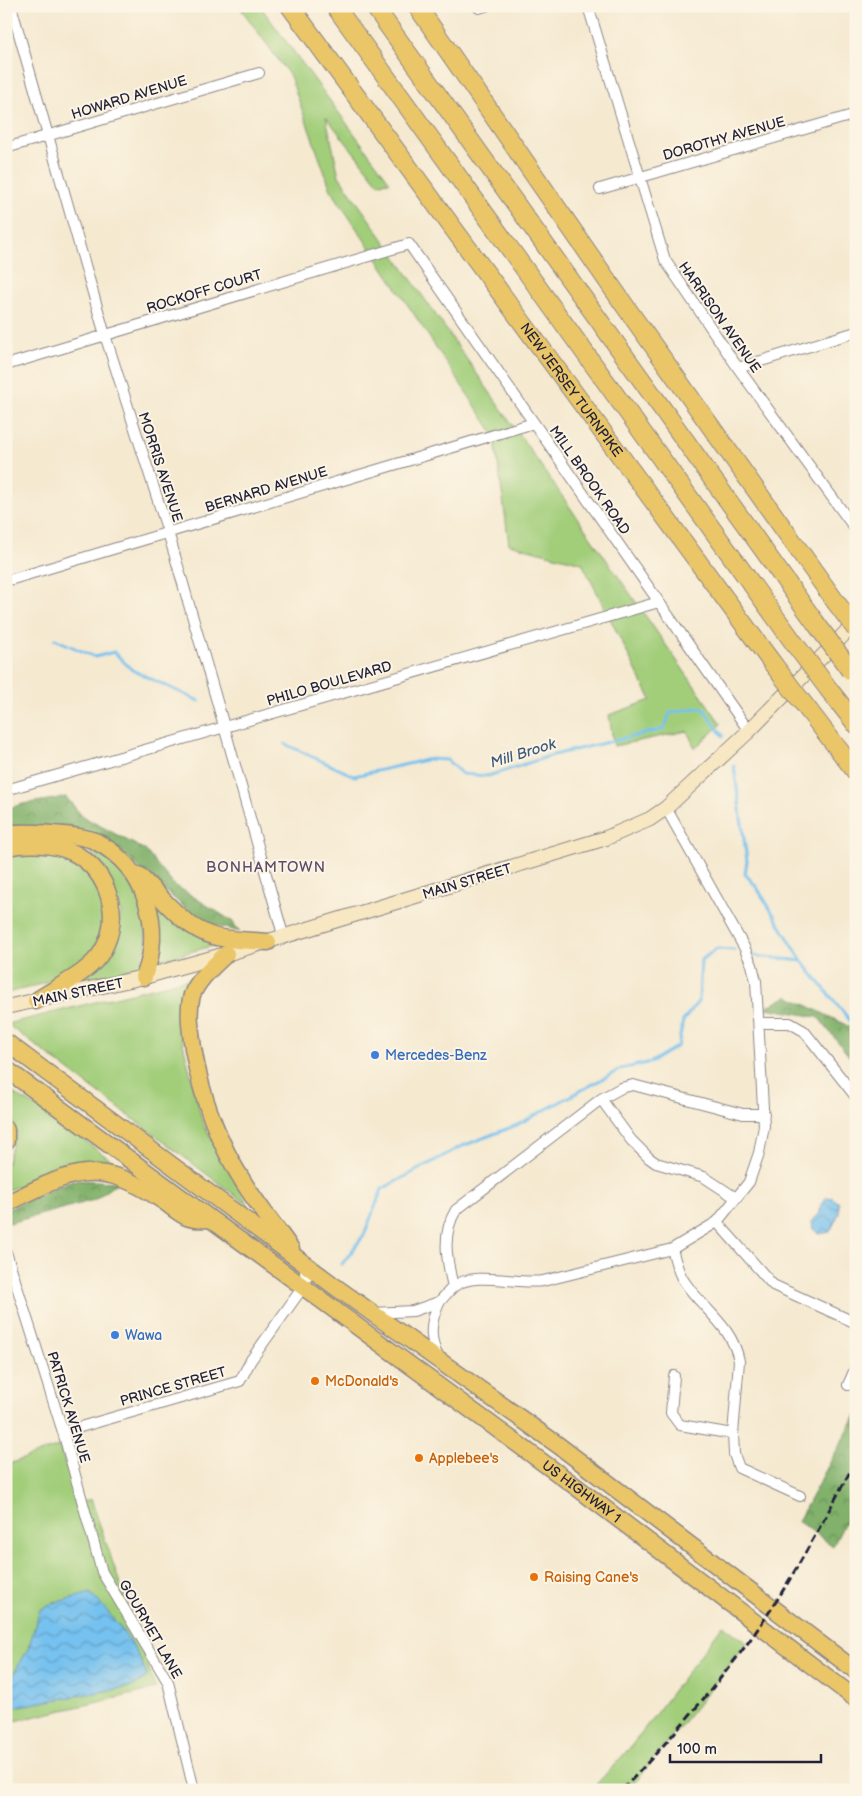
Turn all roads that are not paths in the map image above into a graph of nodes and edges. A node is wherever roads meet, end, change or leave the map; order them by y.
1 (11, 6) edge
2 (290, 6) edge
3 (335, 6) edge
4 (374, 6) edge
5 (417, 6) edge
6 (588, 6) edge
7 (259, 73) dead end
8 (856, 114) edge
9 (49, 136) junction
10 (6, 148) edge
11 (639, 178) junction
12 (600, 189) dead end
13 (409, 244) joint
14 (856, 332) edge
15 (105, 335) junction
16 (6, 365) edge
17 (738, 368) junction
18 (534, 423) junction
19 (856, 530) edge
20 (168, 532) junction
21 (6, 581) edge
22 (659, 602) junction
23 (856, 622) edge
24 (856, 629) edge
25 (853, 674) edge
26 (856, 724) edge
27 (225, 727) junction
28 (749, 732) junction
29 (856, 772) edge
30 (6, 790) edge
31 (666, 808) junction
32 (6, 834) edge
33 (6, 847) edge
34 (130, 868) junction
35 (284, 938) junction
36 (268, 942) junction
37 (226, 954) junction
38 (144, 977) junction
39 (36, 1001) junction
40 (6, 1007) edge
41 (759, 1023) junction
42 (6, 1042) edge
43 (6, 1069) edge
44 (856, 1097) edge
45 (601, 1099) junction
46 (764, 1114) junction
47 (6, 1130) edge
48 (6, 1141) edge
49 (736, 1198) junction
50 (6, 1204) edge
51 (209, 1219) junction
52 (717, 1222) junction
53 (672, 1249) junction
54 (6, 1252) edge
55 (300, 1260) junction
56 (303, 1287) junction
57 (453, 1287) junction
58 (439, 1302) junction
59 (372, 1313) junction
60 (856, 1323) edge
61 (440, 1362) junction
62 (856, 1367) edge
63 (674, 1376) dead end
64 (848, 1385) dead end
65 (63, 1432) junction
66 (733, 1434) junction
67 (800, 1496) dead end
68 (102, 1572) joint
69 (856, 1671) edge
70 (856, 1699) edge
71 (194, 1790) edge

1 - 9 street, MORRIS AVENUE
2 - 29 highway, NEW JERSEY TURNPIKE, bridge
3 - 26 highway, bridge
4 - 25 highway, bridge
5 - 24 highway, bridge
6 - 11 street, HARRISON AVENUE
7 - 9 street, HOWARD AVENUE
8 - 11 street, DOROTHY AVENUE
9 - 10 street, HOWARD AVENUE
9 - 15 street, MORRIS AVENUE
11 - 12 street, DOROTHY AVENUE
11 - 17 street, HARRISON AVENUE
13 - 15 street, ROCKOFF COURT
13 - 18 street, MILL BROOK ROAD
14 - 17 street
15 - 16 street, ROCKOFF COURT
15 - 20 street, MORRIS AVENUE
17 - 19 street, HARRISON AVENUE
18 - 20 street, BERNARD AVENUE
18 - 22 street, MILL BROOK ROAD
20 - 21 street, BERNARD AVENUE
20 - 27 street, MORRIS AVENUE
22 - 27 street, PHILO BOULEVARD
22 - 28 street, MILL BROOK ROAD
23 - 28 main road, MAIN STREET
27 - 30 street, PHILO BOULEVARD
27 - 35 street, MORRIS AVENUE
28 - 31 main road, MAIN STREET
31 - 35 main road, MAIN STREET
31 - 41 street
32 - 34 highway
33 - 39 highway
34 - 36 highway
34 - 38 highway
35 - 36 main road, MAIN STREET
36 - 37 main road, MAIN STREET
37 - 38 main road, MAIN STREET
37 - 55 highway
38 - 39 main road, MAIN STREET
39 - 40 main road, MAIN STREET
41 - 44 street
41 - 46 street
42 - 55 highway
43 - 51 highway, US HIGHWAY 1
45 - 46 street
45 - 49 street
45 - 57 street
46 - 49 street
47 - 48 highway
49 - 52 street
50 - 51 highway
51 - 56 highway, US HIGHWAY 1
52 - 53 street
52 - 60 street
53 - 57 street
53 - 66 street
54 - 65 street, PATRICK AVENUE
55 - 56 street
55 - 59 highway
56 - 65 street, PRINCE STREET
56 - 70 highway, US HIGHWAY 1
57 - 58 street
58 - 59 street
58 - 61 street
59 - 61 highway
61 - 69 highway
62 - 64 street
63 - 66 street
65 - 68 street, PATRICK AVENUE
66 - 67 street
68 - 71 street, GOURMET LANE

